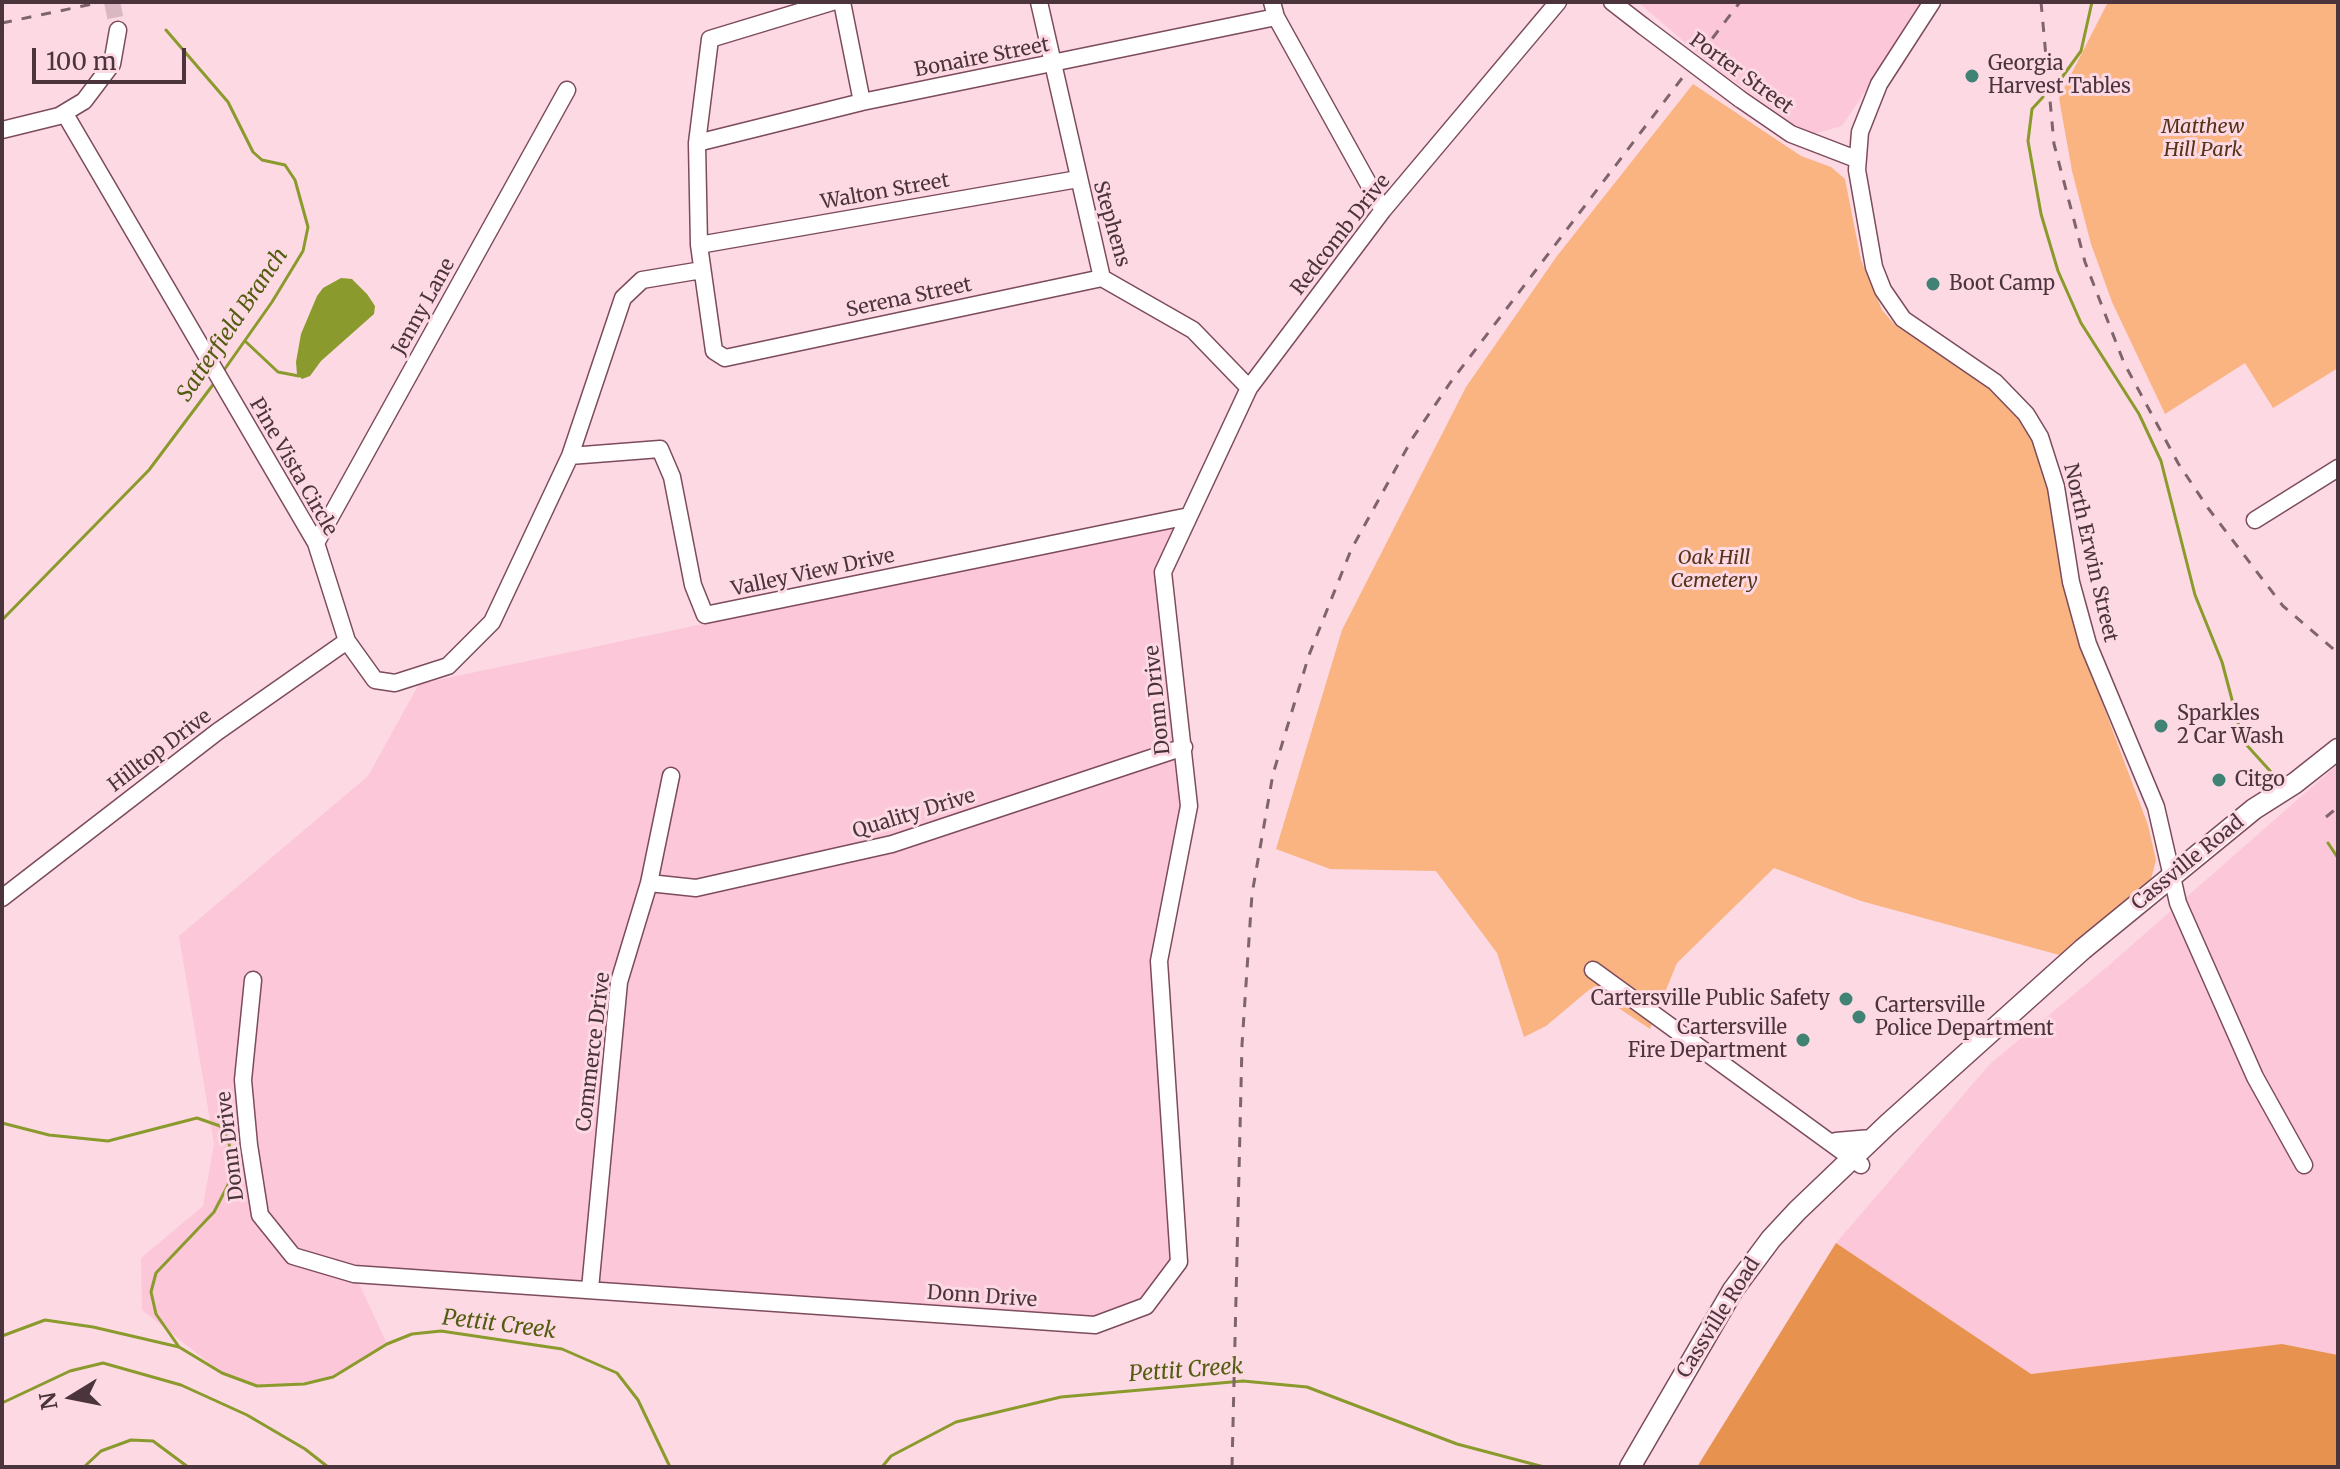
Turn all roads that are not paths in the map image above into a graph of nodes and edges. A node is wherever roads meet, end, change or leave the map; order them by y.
1 (832, 2) edge
2 (842, 2) edge
3 (1039, 2) edge
4 (1558, 2) edge
5 (1612, 2) edge
6 (1932, 2) edge
7 (1274, 10) edge
8 (118, 30) tunnel mouth
9 (1053, 65) junction
10 (567, 90) dead end
11 (862, 102) junction
12 (65, 114) junction
13 (2, 130) edge
14 (697, 143) junction
15 (1856, 159) junction
16 (1078, 179) junction
17 (1383, 210) junction
18 (699, 245) junction
19 (702, 270) junction
20 (1102, 278) junction
21 (1249, 388) junction
22 (570, 456) junction
23 (2338, 468) edge
24 (1189, 516) junction
25 (2255, 520) dead end
26 (316, 543) junction
27 (347, 641) junction
28 (1184, 747) junction
29 (2338, 749) edge
30 (671, 776) dead end
31 (2174, 882) junction
32 (649, 883) junction
33 (2, 898) edge
34 (1593, 970) dead end
35 (253, 980) dead end
36 (1934, 1086) junction
37 (1871, 1140) junction
38 (1836, 1143) junction
39 (1857, 1161) junction
40 (2304, 1165) dead end
41 (590, 1289) junction
42 (1637, 1465) edge

1 - 14 street
2 - 11 street
3 - 9 street, Stephens
4 - 17 street, Redcomb Drive
5 - 15 street, Porter Street, bridge
6 - 15 street, North Erwin Street
7 - 9 street, Bonaire Street
7 - 17 street
8 - 12 street
9 - 11 street, Bonaire Street
9 - 16 street, Stephens
10 - 26 street, Jenny Lane
11 - 14 street, Bonaire Street
12 - 13 street
12 - 26 street, Pine Vista Circle
14 - 18 street
15 - 31 street, North Erwin Street
16 - 18 street, Walton Street
16 - 20 street, Stephens
17 - 21 street, Redcomb Drive
18 - 19 street
19 - 20 street, Serena Street
19 - 22 street, Pine Vista Circle
20 - 21 street, Stephens
21 - 24 street, Redcomb Drive
22 - 24 street, Valley View Drive
22 - 27 street, Pine Vista Circle
23 - 25 street
24 - 28 street, Donn Drive
26 - 27 street, Pine Vista Circle
27 - 33 street, Hilltop Drive
28 - 32 street, Quality Drive
28 - 41 street, Donn Drive
29 - 31 main road, Cassville Road
30 - 32 street, Commerce Drive
31 - 36 main road, Cassville Road
31 - 40 street, North Erwin Street
32 - 41 street, Commerce Drive
34 - 38 street
35 - 41 street, Donn Drive
36 - 37 main road, Cassville Road
36 - 39 main road, Cassville Road
37 - 38 main road
37 - 39 main road, Cassville Road
38 - 39 street
39 - 42 main road, Cassville Road

